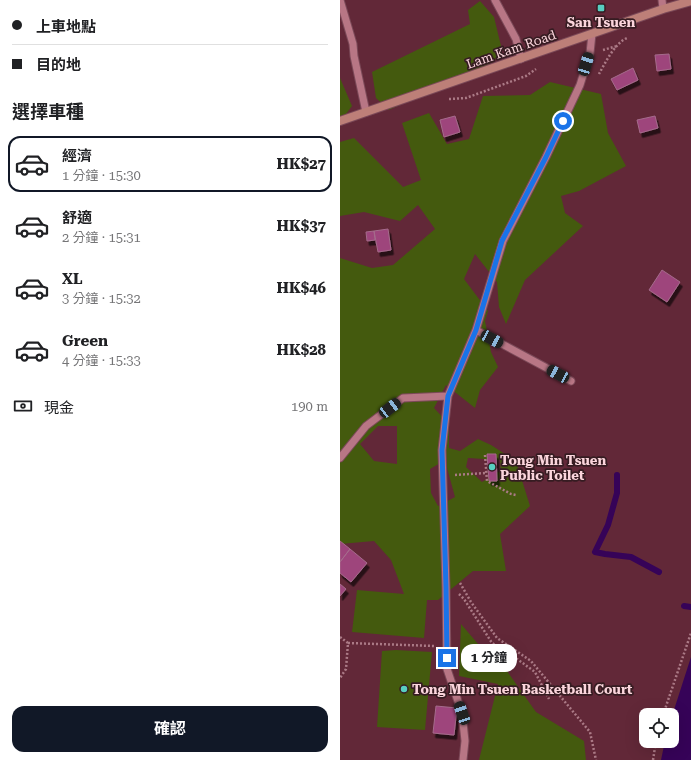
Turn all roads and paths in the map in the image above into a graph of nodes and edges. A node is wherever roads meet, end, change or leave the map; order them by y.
1 (340, 0) edge
2 (495, 0) edge
3 (662, 0) edge
4 (691, 1) edge
5 (663, 9) junction
6 (592, 34) junction
7 (628, 37) dead end
8 (521, 59) junction
9 (596, 80) dead end
10 (366, 112) junction
11 (340, 121) edge
12 (476, 330) junction
13 (571, 381) dead end
14 (448, 396) junction
15 (485, 455) dead end
16 (340, 458) edge
17 (486, 474) junction
18 (453, 475) dead end
19 (516, 495) dead end
20 (446, 578) junction
21 (459, 581) dead end
22 (691, 634) edge
23 (340, 637) edge
24 (348, 643) junction
25 (447, 646) junction
26 (340, 678) edge
27 (549, 699) dead end
28 (665, 708) edge
29 (655, 748) edge
30 (463, 760) edge
31 (596, 760) edge
32 (653, 760) edge

1 - 10 lane
2 - 8 lane
3 - 5 lane
4 - 5 main road, Lam Kam Road
5 - 6 main road, Lam Kam Road
6 - 8 main road, Lam Kam Road
6 - 12 lane
7 - 9 path
8 - 10 main road, Lam Kam Road
10 - 11 main road, Lam Kam Road
12 - 13 lane
12 - 14 lane
14 - 16 lane
14 - 20 lane
15 - 17 path
17 - 18 path
17 - 19 path
20 - 25 lane
20 - 27 path
21 - 31 path
22 - 28 path
23 - 24 path
24 - 25 path
24 - 26 path
25 - 30 lane
29 - 32 path

